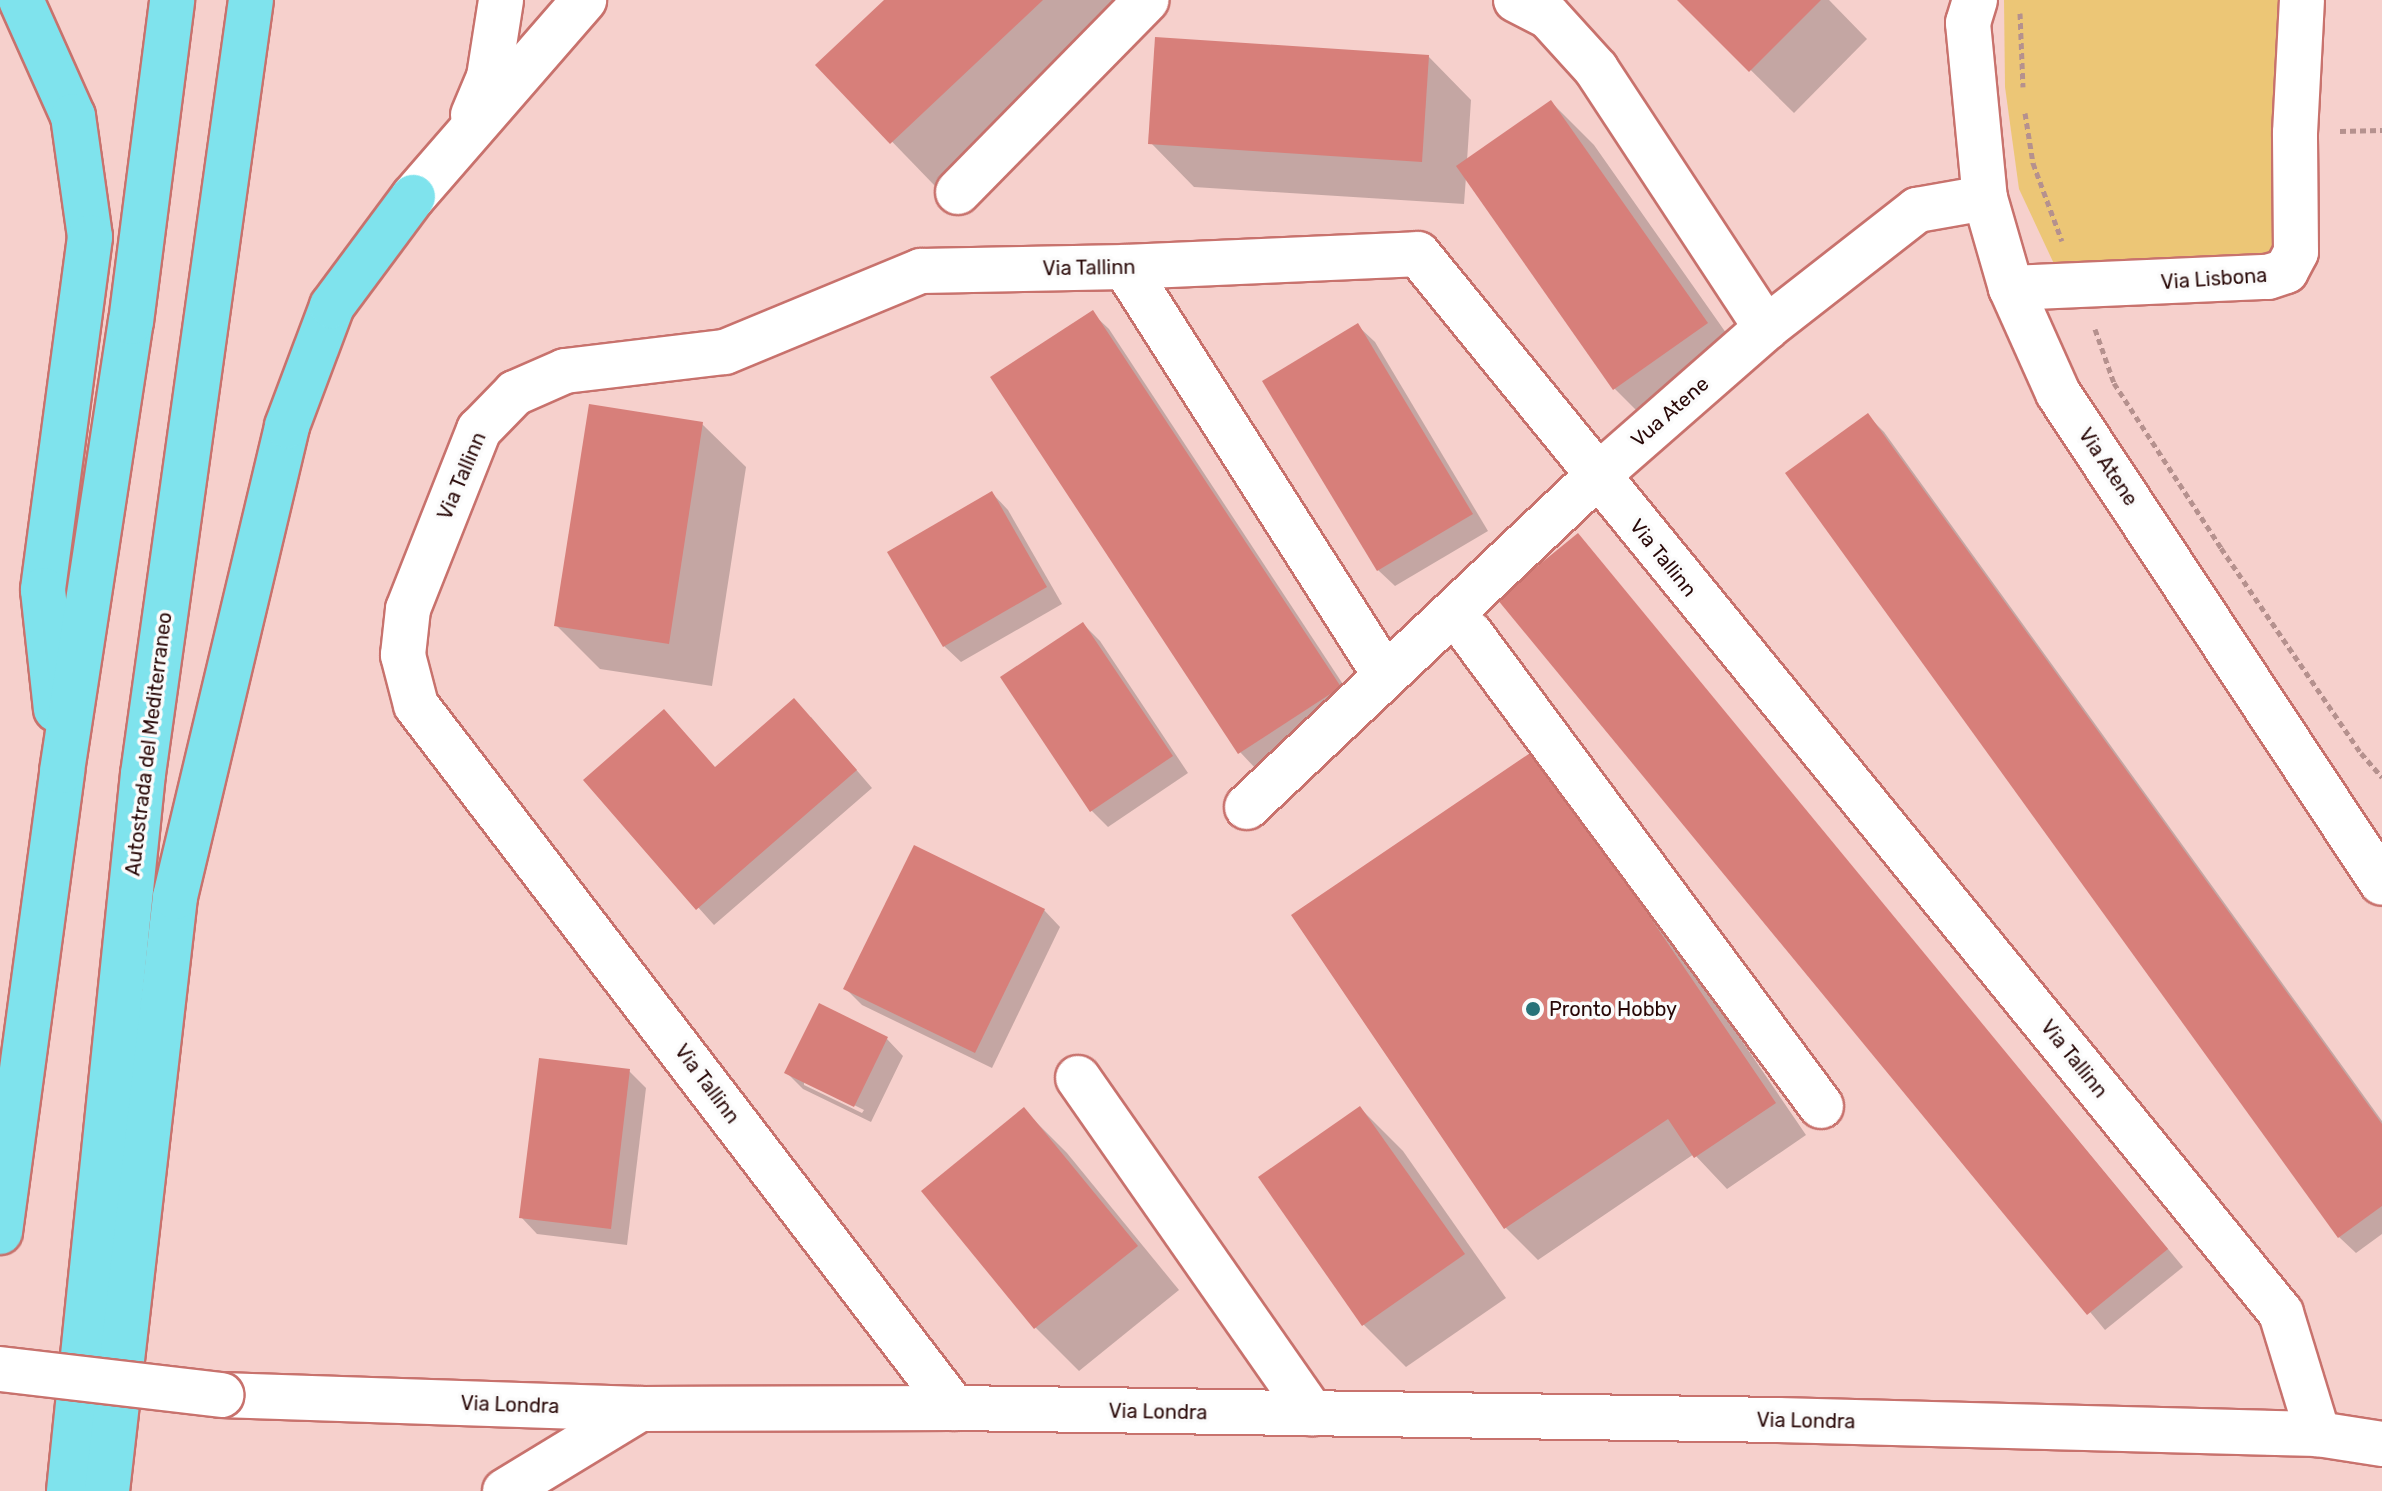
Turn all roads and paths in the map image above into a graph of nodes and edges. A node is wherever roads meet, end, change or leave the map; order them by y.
1 (21, 0) edge
2 (172, 0) edge
3 (251, 0) edge
4 (501, 0) edge
5 (584, 0) edge
6 (1147, 0) edge
7 (1516, 0) edge
8 (2019, 0) edge
9 (2302, 0) edge
10 (1962, 8) edge
11 (958, 192) dead end
12 (413, 197) junction
13 (1985, 198) junction
14 (1125, 267) junction
15 (2079, 286) junction
16 (2011, 288) junction
17 (1766, 328) junction
18 (1596, 477) junction
19 (1470, 633) dead end
20 (1384, 674) junction
21 (62, 771) junction
22 (2382, 777) edge
23 (1247, 807) dead end
24 (2382, 882) edge
25 (1078, 1078) dead end
26 (1821, 1106) dead end
27 (0, 1232) edge
28 (0, 1369) edge
29 (954, 1408) junction
30 (640, 1409) junction
31 (1312, 1414) junction
32 (2382, 1424) edge
33 (2318, 1434) junction
34 (2382, 1444) edge
35 (69, 1491) edge
36 (107, 1491) edge
37 (505, 1491) edge

1 - 21 highway
2 - 21 highway
3 - 35 highway, Autostrada del Mediterraneo
4 - 12 street
5 - 12 street
6 - 11 street
7 - 17 street
8 - 15 path
9 - 15 street, Via Lisbona
10 - 13 street, Via Atene
12 - 36 highway
13 - 16 street, Via Atene
13 - 17 street, Vua Atene
14 - 18 street, Via Tallinn
14 - 20 street
14 - 29 street, Via Tallinn
15 - 16 street, Via Lisbona
15 - 22 path
16 - 24 street, Via Atene
17 - 18 street, Vua Atene
18 - 20 street, Vua Atene
18 - 33 street, Via Tallinn
19 - 26 street
20 - 23 street, Vua Atene
21 - 27 highway
25 - 31 street
28 - 30 street, Via Londra, bridge
29 - 30 street, Via Londra
29 - 31 street, Via Londra
30 - 37 street
31 - 33 street, Via Londra
32 - 33 street, Via Londra
33 - 34 street, Via Londra

